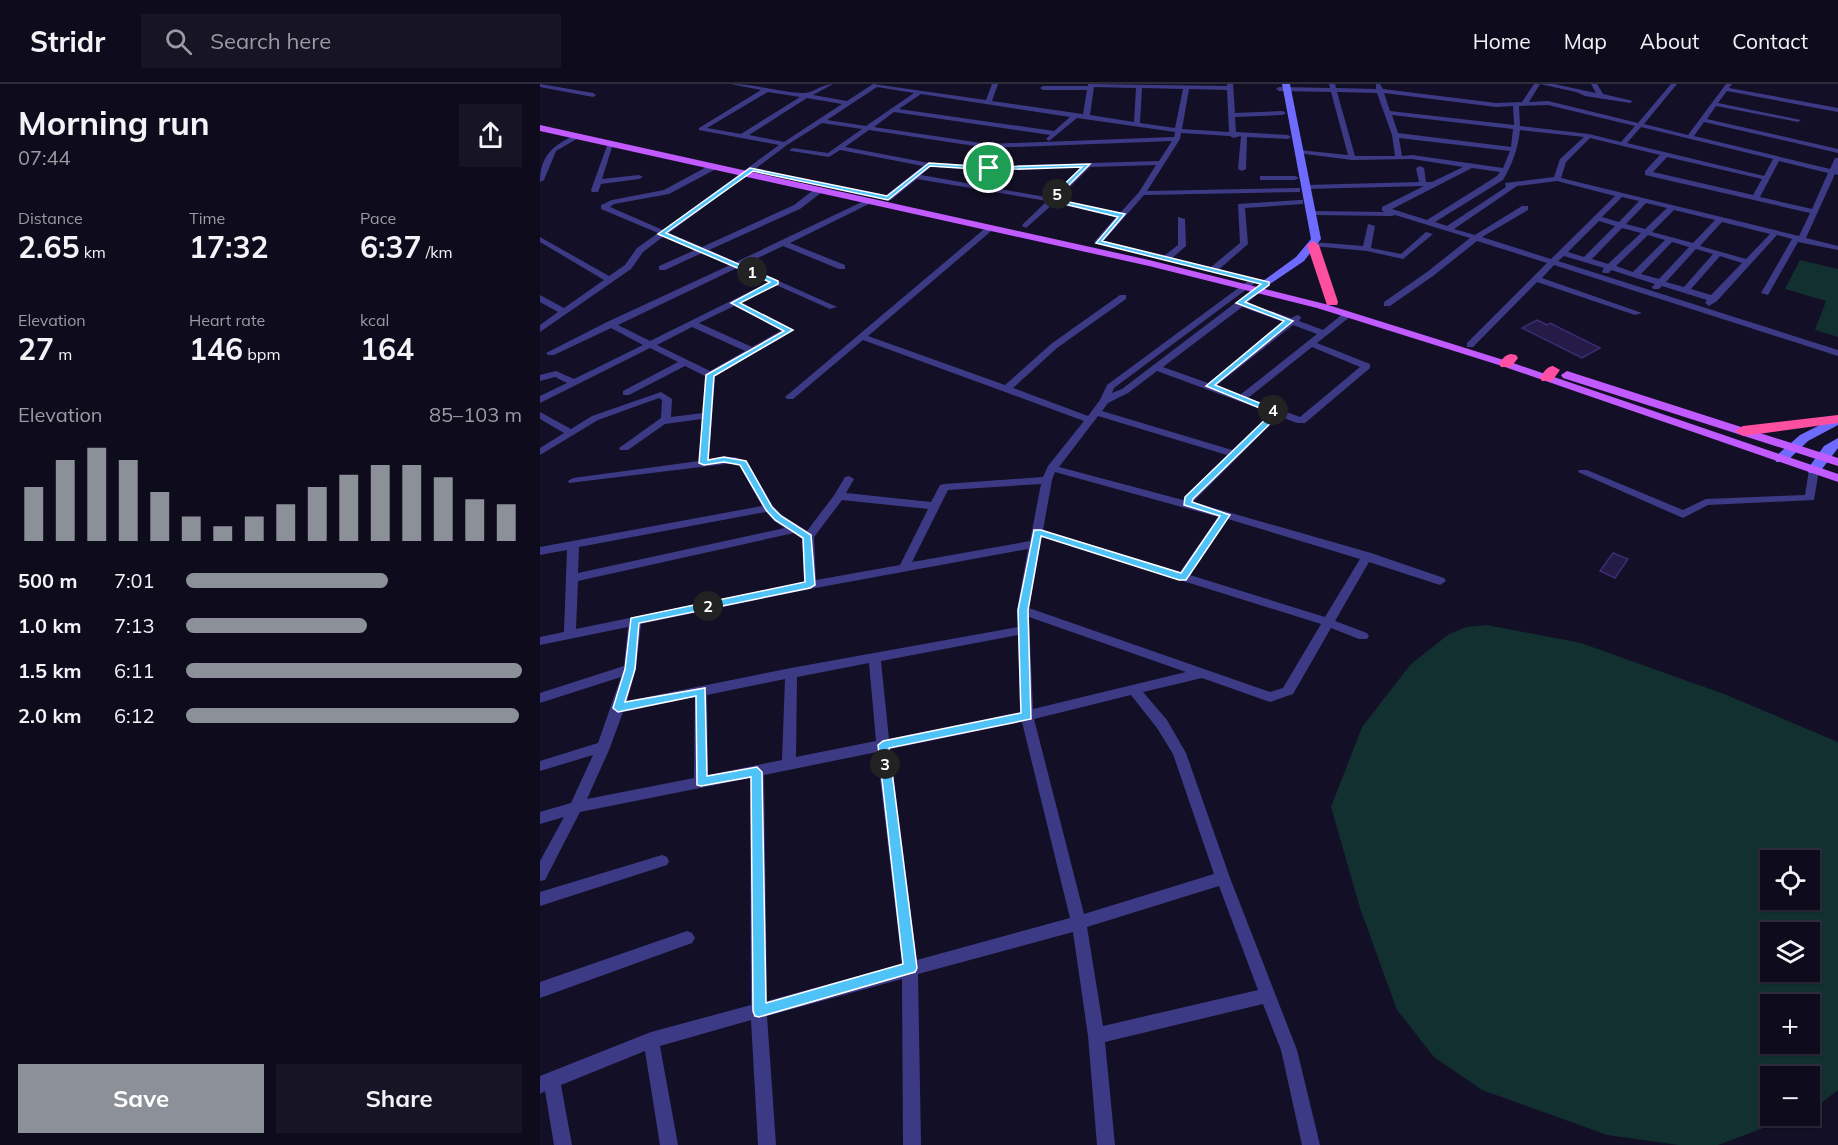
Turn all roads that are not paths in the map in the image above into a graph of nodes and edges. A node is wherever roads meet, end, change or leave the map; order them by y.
1 (734, 84) edge
2 (830, 84) edge
3 (995, 84) edge
4 (1537, 84) edge
5 (1543, 84) edge
6 (1594, 84) edge
7 (1674, 84) edge
8 (540, 85) edge
9 (876, 85) edge
10 (1139, 85) edge
11 (1043, 86) edge
12 (1090, 86) edge
13 (1231, 86) edge
14 (1727, 86) edge
15 (1282, 87) edge
16 (1333, 87) edge
17 (1186, 88) junction
18 (1379, 88) edge
19 (768, 89) junction
20 (919, 92) junction
21 (593, 95) dead end
22 (806, 96) junction
23 (1601, 96) junction
24 (1630, 101) dead end
25 (988, 102) junction
26 (848, 103) junction
27 (1521, 103) junction
28 (1713, 104) junction
29 (1806, 104) junction
30 (893, 110) junction
31 (1838, 110) edge
32 (1037, 111) junction
33 (1283, 113) junction
34 (1389, 113) junction
35 (1233, 115) junction
36 (1075, 116) junction
37 (1086, 117) junction
38 (1702, 120) junction
39 (1798, 120) junction
40 (821, 121) junction
41 (540, 122) edge
42 (1137, 124) junction
43 (1639, 125) junction
44 (540, 128) edge
45 (867, 128) junction
46 (1519, 130) junction
47 (1053, 133) junction
48 (1178, 135) junction
49 (1395, 135) junction
50 (578, 136) junction
51 (742, 136) junction
52 (1233, 136) junction
53 (1244, 136) junction
54 (1589, 136) junction
55 (1288, 137) junction
56 (1690, 137) junction
57 (1788, 139) junction
58 (1047, 142) junction
59 (610, 144) junction
60 (785, 144) junction
61 (1623, 144) junction
62 (838, 148) junction
63 (1513, 149) junction
64 (793, 150) dead end
65 (1838, 151) edge
66 (1299, 152) junction
67 (1665, 154) junction
68 (1352, 158) junction
69 (1399, 158) junction
70 (1777, 158) junction
71 (1838, 160) edge
72 (1162, 163) junction
73 (929, 165) junction
74 (1088, 165) junction
75 (1470, 166) junction
76 (713, 167) junction
77 (1420, 168) dead end
78 (1242, 169) dead end
79 (1506, 171) junction
80 (749, 172) junction
81 (1835, 172) edge
82 (915, 176) junction
83 (639, 177) dead end
84 (1295, 178) junction
85 (1766, 178) junction
86 (1557, 179) junction
87 (540, 180) edge
88 (598, 182) junction
89 (1423, 184) junction
90 (1434, 184) junction
91 (1487, 185) junction
92 (1514, 185) junction
93 (1265, 188) dead end
94 (1301, 188) junction
95 (595, 190) dead end
96 (819, 190) junction
97 (1142, 193) junction
98 (1620, 195) junction
99 (888, 198) junction
100 (1755, 199) junction
101 (1051, 200) junction
102 (1644, 201) junction
103 (869, 202) junction
104 (1300, 202) junction
105 (1525, 208) dead end
106 (1672, 208) junction
107 (1815, 212) junction
108 (1312, 213) junction
109 (1403, 215) junction
110 (1122, 216) junction
111 (1597, 218) junction
112 (1181, 219) dead end
113 (1720, 220) junction
114 (1428, 223) junction
115 (1622, 225) junction
116 (1026, 226) junction
117 (1371, 226) dead end
118 (992, 227) junction
119 (1447, 230) junction
120 (1647, 232) junction
121 (662, 234) junction
122 (1429, 234) dead end
123 (1774, 234) junction
124 (540, 238) edge
125 (1474, 238) junction
126 (1671, 239) junction
127 (1798, 239) junction
128 (1098, 242) junction
129 (784, 243) junction
130 (1313, 245) junction
131 (1695, 246) junction
132 (1838, 248) edge
133 (1367, 249) junction
134 (702, 251) junction
135 (1563, 253) junction
136 (1719, 253) junction
137 (1167, 258) junction
138 (1586, 260) junction
139 (1553, 262) junction
140 (1748, 262) junction
141 (736, 265) junction
142 (842, 267) dead end
143 (1610, 267) junction
144 (662, 268) dead end
145 (1214, 269) junction
146 (1635, 275) junction
147 (1599, 277) junction
148 (1536, 279) junction
149 (609, 280) junction
150 (776, 282) junction
151 (1660, 283) junction
152 (1257, 285) junction
153 (1686, 290) junction
154 (1650, 293) junction
155 (1765, 293) dead end
156 (1123, 297) dead end
157 (540, 298) edge
158 (1714, 299) junction
159 (1332, 302) junction
160 (734, 303) junction
161 (1240, 303) junction
162 (1387, 304) dead end
163 (833, 307) dead end
164 (1702, 310) junction
165 (564, 312) junction
166 (1638, 313) dead end
167 (1348, 314) junction
168 (1293, 319) junction
169 (610, 324) junction
170 (693, 324) junction
171 (540, 329) edge
172 (1323, 333) junction
173 (864, 337) junction
174 (1309, 343) junction
175 (651, 345) junction
176 (1470, 345) junction
177 (753, 351) junction
178 (550, 353) dead end
179 (1838, 353) edge
180 (1508, 361) junction
181 (684, 362) junction
182 (1155, 367) junction
183 (1550, 374) junction
184 (710, 375) junction
185 (540, 378) edge
186 (575, 383) junction
187 (1210, 386) junction
188 (1006, 389) junction
189 (626, 393) dead end
190 (790, 397) dead end
191 (1242, 398) junction
192 (540, 400) edge
193 (1105, 400) junction
194 (1278, 412) junction
195 (707, 415) junction
196 (1092, 416) junction
197 (542, 419) edge
198 (1838, 419) edge
199 (666, 420) junction
200 (1743, 431) junction
201 (571, 433) junction
202 (1838, 442) edge
203 (1793, 446) junction
204 (624, 448) dead end
205 (540, 452) edge
206 (1234, 454) junction
207 (1823, 457) junction
208 (1781, 459) junction
209 (1838, 462) edge
210 (704, 463) junction
211 (1814, 470) junction
212 (1583, 472) dead end
213 (1049, 474) junction
214 (1838, 478) edge
215 (849, 479) dead end
216 (573, 481) dead end
217 (839, 496) junction
218 (1187, 503) junction
219 (933, 506) junction
220 (769, 508) junction
221 (1225, 515) junction
222 (795, 529) junction
223 (808, 537) junction
224 (1036, 538) junction
225 (573, 545) junction
226 (540, 551) edge
227 (1367, 556) junction
228 (904, 568) junction
229 (1183, 577) junction
230 (571, 578) junction
231 (1440, 581) dead end
232 (810, 585) junction
233 (1023, 610) junction
234 (635, 621) junction
235 (1327, 622) junction
236 (1023, 630) junction
237 (570, 635) junction
238 (1363, 636) dead end
239 (540, 641) edge
240 (875, 659) junction
241 (630, 669) junction
242 (791, 673) junction
243 (1203, 673) junction
244 (701, 691) junction
245 (1135, 692) junction
246 (540, 698) edge
247 (618, 708) junction
248 (1027, 716) junction
249 (883, 745) junction
250 (602, 747) junction
251 (789, 764) junction
252 (540, 766) edge
253 (757, 772) junction
254 (701, 782) junction
255 (578, 807) junction
256 (540, 819) edge
257 (662, 861) dead end
258 (540, 875) edge
259 (1223, 878) junction
260 (540, 899) edge
261 (1079, 923) junction
262 (687, 938) dead end
263 (910, 968) junction
264 (540, 990) edge
265 (1268, 995) junction
266 (759, 1011) junction
267 (1096, 1036) junction
268 (651, 1040) junction
269 (546, 1082) edge
270 (563, 1145) edge
271 (669, 1145) edge
272 (767, 1145) edge
273 (912, 1145) edge
274 (1106, 1145) edge
275 (1311, 1145) edge

1 - 19 street
2 - 22 street
3 - 25 street
4 - 27 street
5 - 23 street
6 - 23 street
7 - 43 street
8 - 21 street
9 - 20 street
9 - 26 street
10 - 12 street
10 - 17 street
10 - 42 street
11 - 12 street
11 - 32 street
12 - 37 street
13 - 17 street
13 - 35 street
14 - 28 street
14 - 29 street
15 - 16 street
15 - 33 street
15 - 66 street
16 - 18 street
16 - 68 street
17 - 48 street
18 - 27 street
18 - 34 street
19 - 22 street
19 - 51 street
20 - 25 street
20 - 30 street
22 - 26 street
22 - 51 street
23 - 24 street
25 - 32 street
26 - 40 street
27 - 43 street
27 - 46 street
28 - 38 street
28 - 39 street
29 - 31 street
29 - 39 street
30 - 45 street
30 - 47 street
32 - 36 street
33 - 35 street
33 - 55 street
34 - 46 street
34 - 49 street
35 - 52 street
36 - 37 street
36 - 47 street
37 - 42 street
38 - 56 street
38 - 57 street
39 - 57 street
40 - 45 street
40 - 60 street
41 - 80 main road
42 - 48 street
43 - 56 street
43 - 61 street
44 - 50 main road
45 - 58 street
45 - 62 street
46 - 54 street
46 - 63 street
47 - 58 street
48 - 52 street
48 - 58 street
48 - 72 street
49 - 63 street
49 - 69 street
50 - 59 main road
50 - 87 street
51 - 60 street
52 - 53 street
53 - 55 street
53 - 78 street
54 - 61 street
54 - 86 street
55 - 84 street
56 - 70 street
57 - 65 street
59 - 76 main road
59 - 88 street
60 - 80 street
61 - 67 street
62 - 64 street
62 - 73 street
63 - 79 street
66 - 68 street
66 - 94 street
67 - 85 street
67 - 100 street
68 - 69 street
69 - 75 street
70 - 81 street
70 - 85 street
71 - 81 street
72 - 74 street
72 - 97 street
73 - 74 street
73 - 82 street
74 - 101 street
75 - 79 street
75 - 90 street
76 - 80 main road
76 - 121 street
77 - 89 street
79 - 91 street
80 - 96 main road
80 - 99 main road
80 - 121 street
81 - 107 street
82 - 99 street
82 - 101 street
83 - 88 street
84 - 93 street
84 - 94 street
85 - 100 street
86 - 92 street
86 - 98 street
88 - 95 street
89 - 90 street
89 - 94 street
90 - 109 street
91 - 92 street
91 - 114 street
92 - 119 street
94 - 97 street
94 - 104 street
94 - 108 street
96 - 103 main road
96 - 134 street
97 - 110 street
98 - 102 street
98 - 111 street
99 - 116 main road
100 - 107 street
101 - 110 street
101 - 116 street
102 - 106 street
102 - 115 street
103 - 118 main road
103 - 129 street
104 - 145 street
104 - 152 street
105 - 125 street
106 - 113 street
106 - 120 street
107 - 127 street
108 - 109 street
108 - 130 street
109 - 114 street
110 - 128 street
111 - 115 street
111 - 135 street
112 - 137 street
113 - 123 street
113 - 131 street
114 - 119 street
115 - 120 street
115 - 138 street
116 - 128 main road
117 - 133 street
118 - 152 main road
118 - 173 street
119 - 125 street
120 - 126 street
120 - 143 street
121 - 134 street
121 - 149 street
122 - 133 street
123 - 127 street
123 - 140 street
124 - 149 street
125 - 139 street
125 - 162 street
126 - 131 street
126 - 146 street
127 - 132 street
127 - 155 street
128 - 137 main road
129 - 141 street
129 - 142 street
130 - 133 street
130 - 152 street
130 - 159 highway
131 - 136 street
131 - 151 street
134 - 141 street
134 - 144 street
135 - 138 street
135 - 139 street
136 - 140 street
136 - 153 street
137 - 145 main road
138 - 143 street
139 - 147 street
139 - 148 street
140 - 158 street
141 - 150 street
141 - 169 street
143 - 146 street
143 - 147 street
145 - 152 main road
146 - 151 street
147 - 154 street
148 - 166 street
148 - 176 street
149 - 165 street
150 - 160 street
150 - 163 street
151 - 153 street
151 - 154 street
152 - 159 main road
152 - 161 street
152 - 167 main road
152 - 193 street
153 - 158 street
154 - 164 street
156 - 188 street
157 - 165 street
158 - 164 street
159 - 176 main road
160 - 170 street
160 - 177 street
161 - 168 street
161 - 182 street
164 - 179 street
165 - 171 street
167 - 172 street
167 - 180 main road
168 - 172 street
168 - 187 street
169 - 175 street
169 - 178 street
170 - 175 street
170 - 177 street
172 - 174 street
173 - 188 street
173 - 190 street
174 - 191 street
174 - 194 street
175 - 181 street
175 - 186 street
176 - 180 main road
177 - 184 street
180 - 183 main road
181 - 184 street
181 - 189 street
182 - 187 street
182 - 193 street
183 - 200 main road
183 - 208 main road
184 - 195 street
185 - 186 street
186 - 192 street
187 - 191 street
188 - 196 street
191 - 194 street
193 - 196 street
194 - 206 street
195 - 199 street
195 - 210 street
196 - 206 street
196 - 213 street
197 - 201 street
198 - 200 highway
198 - 203 street
199 - 201 street
199 - 204 street
200 - 203 main road
201 - 205 street
202 - 207 street
203 - 207 main road
203 - 208 street
206 - 218 street
207 - 209 main road
207 - 211 street
208 - 211 main road
210 - 216 street
210 - 220 street
211 - 212 street
211 - 214 main road
213 - 218 street
213 - 219 street
213 - 224 street
215 - 217 street
217 - 219 street
217 - 223 street
218 - 221 street
219 - 228 street
220 - 222 street
220 - 225 street
221 - 227 street
221 - 229 street
222 - 223 street
222 - 230 street
223 - 232 street
224 - 228 street
224 - 229 street
224 - 233 street
225 - 226 street
225 - 230 street
227 - 231 street
227 - 235 street
228 - 232 street
229 - 235 street
230 - 237 street
232 - 234 street
233 - 236 street
233 - 243 street
234 - 237 street
234 - 241 street
235 - 238 street
235 - 243 street
236 - 240 street
236 - 248 street
237 - 239 street
240 - 242 street
240 - 249 street
241 - 246 street
241 - 247 street
242 - 244 street
242 - 251 street
243 - 245 street
244 - 247 street
244 - 254 street
245 - 248 street
245 - 259 street
247 - 250 street
248 - 249 street
248 - 261 street
249 - 251 street
249 - 263 street
250 - 252 street
250 - 255 street
251 - 253 street
253 - 254 street
253 - 266 street
254 - 255 street
255 - 256 street
255 - 258 street
257 - 260 street
259 - 261 street
259 - 265 street
261 - 263 street
261 - 267 street
262 - 264 street
263 - 266 street
263 - 273 street
265 - 267 street
265 - 275 street
266 - 268 street
266 - 272 street
267 - 274 street
268 - 269 street
268 - 271 street
269 - 270 street

